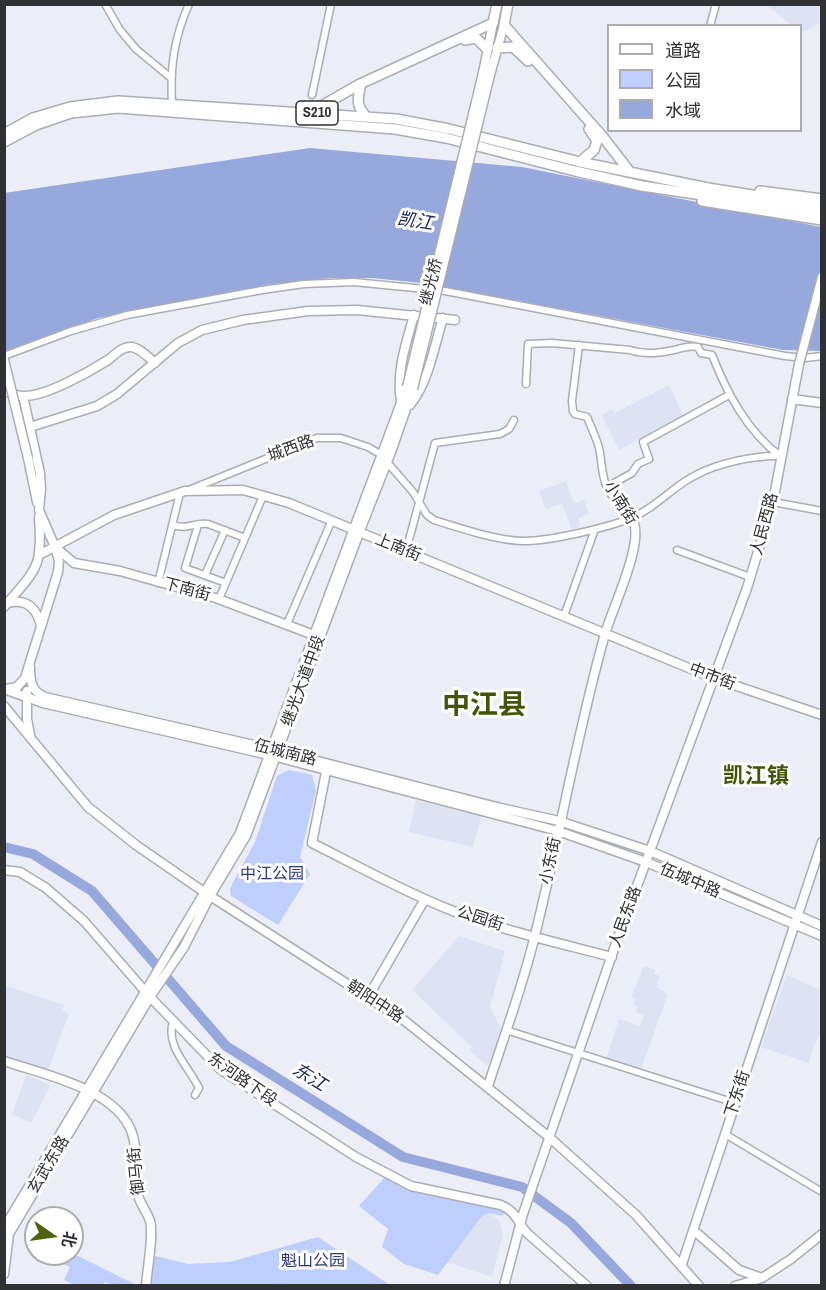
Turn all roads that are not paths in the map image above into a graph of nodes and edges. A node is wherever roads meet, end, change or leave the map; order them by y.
1 (105, 4) edge
2 (189, 4) edge
3 (331, 4) edge
4 (497, 4) edge
5 (508, 4) edge
6 (716, 4) edge
7 (493, 23) junction
8 (711, 24) edge
9 (504, 25) junction
10 (492, 49) junction
11 (171, 78) junction
12 (360, 88) junction
13 (312, 95) dead end
14 (172, 104) junction
15 (313, 117) junction
16 (367, 117) junction
17 (4, 134) edge
18 (4, 142) edge
19 (580, 162) junction
20 (630, 172) junction
21 (644, 175) junction
22 (822, 199) edge
23 (822, 206) edge
24 (819, 220) edge
25 (822, 277) edge
26 (414, 315) junction
27 (443, 318) junction
28 (456, 320) dead end
29 (579, 345) junction
30 (822, 356) edge
31 (4, 358) edge
32 (155, 363) junction
33 (526, 384) dead end
34 (4, 392) edge
35 (729, 395) junction
36 (23, 396) junction
37 (792, 399) junction
38 (822, 403) edge
39 (405, 406) junction
40 (514, 420) dead end
41 (30, 427) junction
42 (780, 456) junction
43 (384, 460) junction
44 (607, 487) junction
45 (183, 492) junction
46 (263, 496) junction
47 (772, 502) junction
48 (420, 503) junction
49 (39, 510) junction
50 (822, 511) edge
51 (631, 519) junction
52 (331, 522) junction
53 (172, 525) junction
54 (198, 525) junction
55 (595, 528) junction
56 (225, 530) junction
57 (356, 532) junction
58 (245, 538) junction
59 (55, 547) junction
60 (677, 550) dead end
61 (406, 551) junction
62 (41, 554) junction
63 (205, 575) junction
64 (750, 577) junction
65 (158, 583) junction
66 (226, 583) junction
67 (219, 599) junction
68 (6, 605) edge
69 (564, 616) junction
70 (287, 624) junction
71 (42, 628) junction
72 (605, 633) junction
73 (317, 637) junction
74 (30, 667) junction
75 (713, 678) junction
76 (5, 689) edge
77 (27, 696) junction
78 (4, 706) edge
79 (822, 715) edge
80 (33, 742) junction
81 (273, 753) junction
82 (327, 767) junction
83 (560, 821) junction
84 (558, 831) junction
85 (822, 842) edge
86 (650, 851) junction
87 (646, 862) junction
88 (4, 870) edge
89 (207, 894) junction
90 (425, 900) junction
91 (798, 915) junction
92 (795, 924) junction
93 (822, 926) edge
94 (822, 936) edge
95 (535, 937) junction
96 (612, 957) junction
97 (148, 994) junction
98 (368, 997) junction
99 (173, 1022) junction
100 (506, 1030) junction
101 (578, 1054) junction
102 (4, 1061) edge
103 (488, 1086) junction
104 (90, 1091) junction
105 (195, 1095) dead end
106 (735, 1103) junction
107 (725, 1134) junction
108 (549, 1137) junction
109 (822, 1192) edge
110 (520, 1226) junction
111 (6, 1231) edge
112 (693, 1232) junction
113 (822, 1234) edge
114 (682, 1264) junction
115 (4, 1274) edge
116 (762, 1278) junction
117 (146, 1286) edge
118 (504, 1286) edge
119 (587, 1286) edge
120 (699, 1286) edge
121 (735, 1286) edge

1 - 11 street
2 - 11 street
3 - 13 street
4 - 7 main road
5 - 9 main road
6 - 8 street
7 - 10 street
7 - 15 main road
9 - 10 street
9 - 20 main road
10 - 12 main road
10 - 19 main road
10 - 39 street, 继光桥, bridge
11 - 14 street
12 - 15 main road
12 - 16 main road
14 - 15 main road, S210
14 - 17 main road, S210
15 - 16 main road, S210
15 - 18 main road, S210
15 - 24 main road, S210
16 - 19 main road, S210
19 - 20 main road, S210
20 - 21 main road, S210
21 - 22 main road
21 - 23 main road, S210
25 - 37 street, 人民西路, bridge
26 - 27 street
26 - 32 street
26 - 39 street
27 - 28 street
27 - 39 street
29 - 33 street
29 - 35 street
29 - 44 street, 小南街
30 - 31 street
31 - 49 street, bridge
32 - 36 street
32 - 41 street
34 - 36 street
35 - 42 street
35 - 44 street
36 - 41 street
37 - 38 street
37 - 42 street, 人民西路
39 - 43 street, 继光大道中段
40 - 48 street
41 - 49 street
42 - 47 street, 人民西路
42 - 51 street, 城西路
43 - 45 street, 城西路
43 - 48 street, 城西路
43 - 57 street, 继光大道中段
44 - 51 street, 小南街
45 - 46 street, 上南街
45 - 53 street
45 - 59 street, 城西路
46 - 52 street, 上南街
46 - 58 street
47 - 50 street
47 - 64 street, 人民西路
48 - 55 street, 城西路
48 - 61 street
49 - 59 street
49 - 62 street
51 - 55 street, 城西路
51 - 72 street, 小南街
52 - 57 street, 上南街
52 - 70 street
53 - 54 street
53 - 65 street
54 - 56 street
54 - 63 street
55 - 69 street
56 - 58 street
56 - 63 street
57 - 61 street, 上南街
57 - 73 street, 继光大道中段
58 - 66 street
59 - 62 street, 城西路
59 - 65 street, 下南街
59 - 71 street
60 - 64 street
61 - 69 street, 上南街
62 - 68 street
63 - 66 street
64 - 75 street, 人民西路
65 - 67 street, 下南街
66 - 67 street
67 - 70 street, 下南街
68 - 71 street
69 - 72 street, 上南街
70 - 73 street, 下南街
71 - 74 street
72 - 75 street, 中市街
72 - 83 street, 小东街
73 - 81 street, 继光大道中段
74 - 76 street
74 - 77 street
74 - 81 street, 伍城南路
75 - 79 street, 中市街
75 - 86 street, 人民东路
76 - 77 street, 伍城南路
77 - 80 street
77 - 81 street, 伍城南路
78 - 80 street, 朝阳中路
80 - 89 street, 朝阳中路
81 - 82 street, 伍城南路
81 - 89 street, 继光大道中段
82 - 83 street, 伍城南路
82 - 84 street, 伍城南路
82 - 90 street, 公园街
83 - 84 street, 小东街
83 - 86 street, 伍城中路
84 - 87 street, 伍城中路
84 - 95 street, 小东街
85 - 91 street, 下东街
86 - 87 street, 人民东路
86 - 91 street, 伍城中路
87 - 92 street, 伍城中路
87 - 96 street, 人民东路
88 - 97 street, 东河路下段
89 - 97 street, 继光大道中段
89 - 98 street, 朝阳中路
90 - 95 street, 公园街
90 - 98 street
91 - 92 street, 下东街
91 - 93 street, 伍城中路
92 - 94 street, 伍城中路
92 - 106 street, 下东街
95 - 96 street, 公园街
95 - 100 street, 小东街
96 - 101 street, 人民东路
97 - 99 street, 东河路下段
97 - 104 street, 玄武东路
98 - 103 street, 朝阳中路
99 - 105 street
99 - 110 street, 东河路下段
100 - 101 street
100 - 103 street, 小东街
101 - 106 street
101 - 108 street, 人民东路
102 - 104 street, 御马街
103 - 108 street, 朝阳中路
104 - 111 street, 玄武东路
104 - 117 street, 御马街
106 - 107 street, 下东街
107 - 109 street
107 - 112 street, 下东街
108 - 110 street, 人民东路
108 - 114 street, 朝阳中路
110 - 118 street, 人民东路
110 - 119 street, 东河路下段
111 - 115 street, 玄武东路
112 - 114 street, 下东街
112 - 116 street
113 - 116 street
114 - 120 street, 朝阳中路
116 - 121 street

